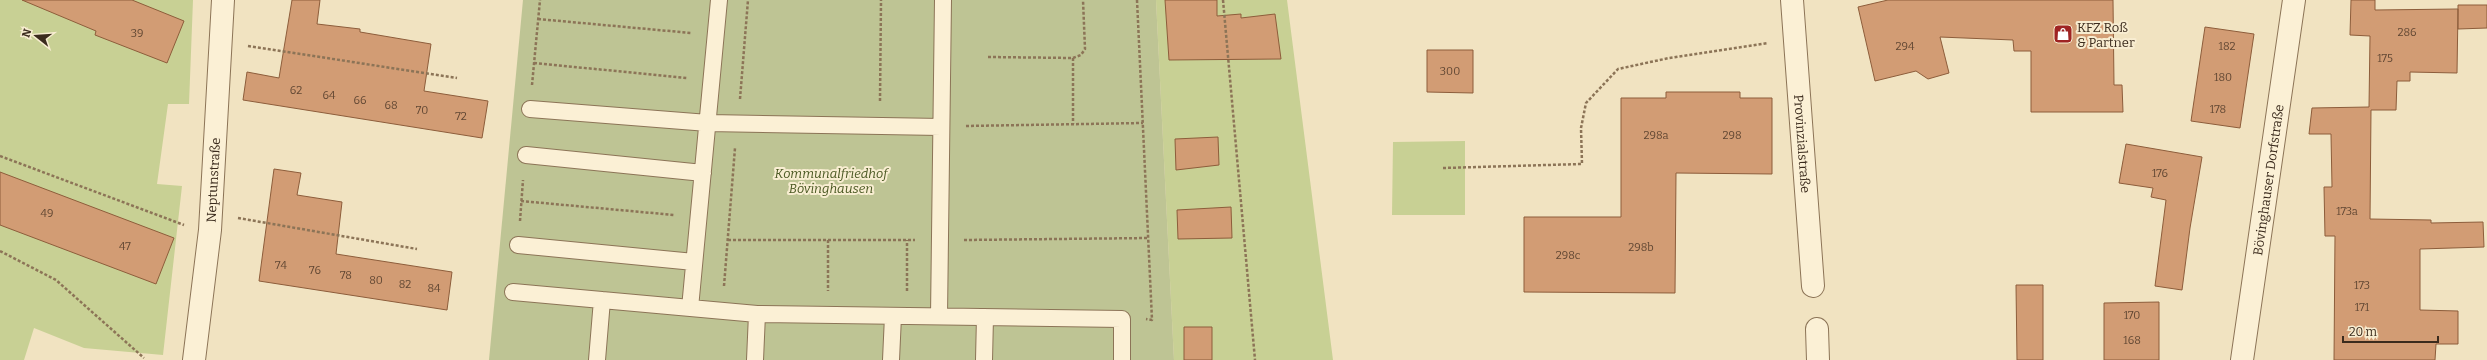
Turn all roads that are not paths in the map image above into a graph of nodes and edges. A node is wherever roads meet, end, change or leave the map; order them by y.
1 (223, 0) edge
2 (719, 0) edge
3 (943, 0) edge
4 (1792, 0) edge
5 (2294, 0) edge
6 (530, 109) road end
7 (708, 123) junction
8 (942, 127) junction
9 (526, 155) road end
10 (703, 173) junction
11 (518, 245) road end
12 (694, 262) junction
13 (1813, 286) dead end
14 (513, 292) dead end
15 (602, 300) junction
16 (690, 308) junction
17 (757, 314) junction
18 (900, 316) junction
19 (939, 316) junction
20 (985, 317) junction
21 (1817, 329) dead end
22 (194, 360) edge
23 (597, 360) edge
24 (755, 360) edge
25 (891, 360) edge
26 (984, 360) edge
27 (1122, 360) edge
28 (1818, 360) edge
29 (2242, 360) edge

1 - 22 street, Neptunstraße
2 - 7 lane
3 - 8 lane
4 - 13 street, Provinzialstraße
5 - 29 street, Bövinghauser Dorfstraße
6 - 7 lane
7 - 8 lane
7 - 10 lane
8 - 19 lane
9 - 10 lane
10 - 12 lane
11 - 12 lane
12 - 16 lane
14 - 15 lane
15 - 16 lane
15 - 23 lane
16 - 17 lane
17 - 18 lane
17 - 24 lane
18 - 19 lane
18 - 25 lane
19 - 20 lane
20 - 26 lane
20 - 27 lane
21 - 28 street

